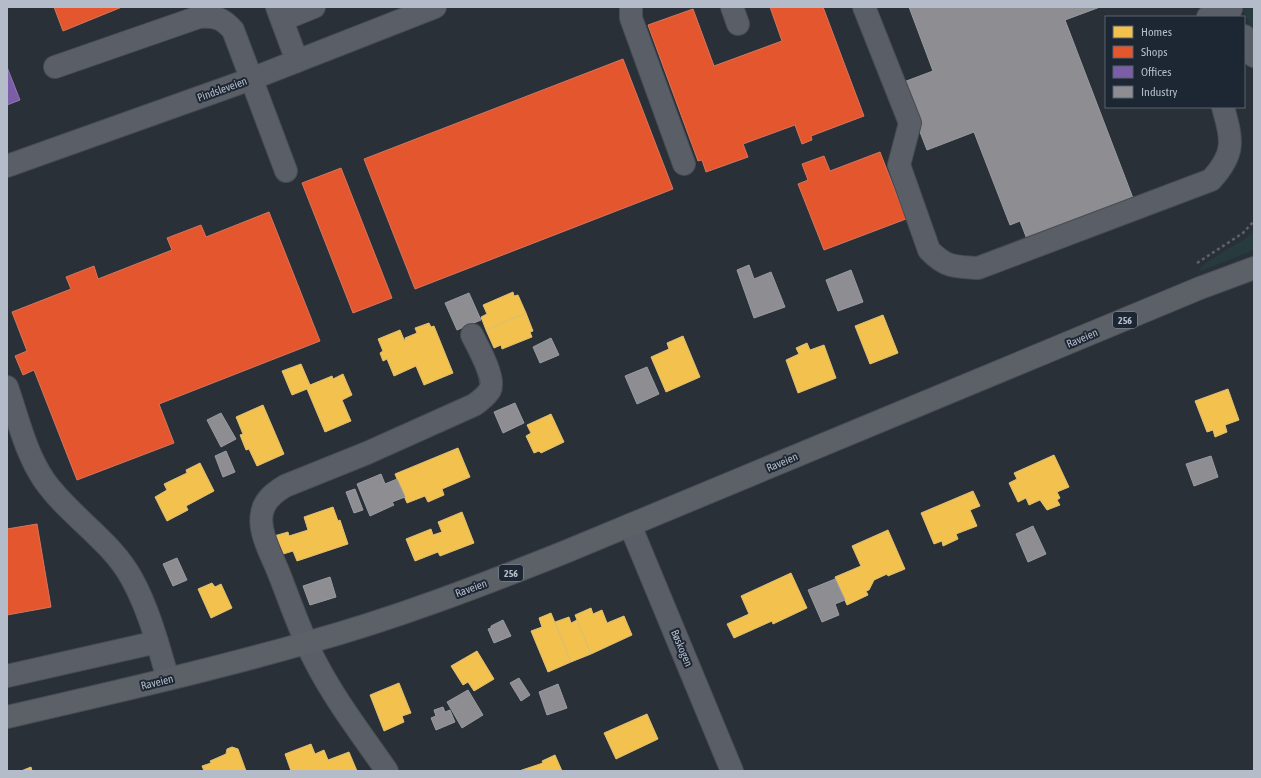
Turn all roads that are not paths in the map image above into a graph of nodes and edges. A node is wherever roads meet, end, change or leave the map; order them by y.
1 (314, 7) edge
2 (435, 7) edge
3 (631, 7) edge
4 (864, 7) edge
5 (1232, 11) edge
6 (279, 13) edge
7 (1212, 16) edge
8 (1245, 38) edge
9 (1254, 56) edge
10 (297, 61) junction
11 (55, 67) dead end
12 (251, 79) junction
13 (1223, 108) edge
14 (684, 164) dead end
15 (7, 166) edge
16 (286, 171) dead end
17 (1254, 268) edge
18 (472, 335) dead end
19 (9, 401) edge
20 (630, 525) junction
21 (157, 642) junction
22 (306, 643) junction
23 (7, 676) edge
24 (168, 679) junction
25 (7, 717) edge
26 (387, 771) edge
27 (732, 771) edge

1 - 6 street
2 - 10 street, Pindsleveien
3 - 14 street
4 - 13 street
5 - 7 street
6 - 10 street
8 - 9 street
10 - 12 street, Pindsleveien
11 - 12 street
12 - 15 street, Pindsleveien
12 - 16 street
17 - 20 main road, Raveien / 256
18 - 22 street
19 - 21 street
20 - 22 main road, Raveien / 256
20 - 27 street, Bøskogen
21 - 23 street
21 - 24 street
22 - 24 main road, Raveien / 256
22 - 26 street
24 - 25 main road, Raveien / 256

